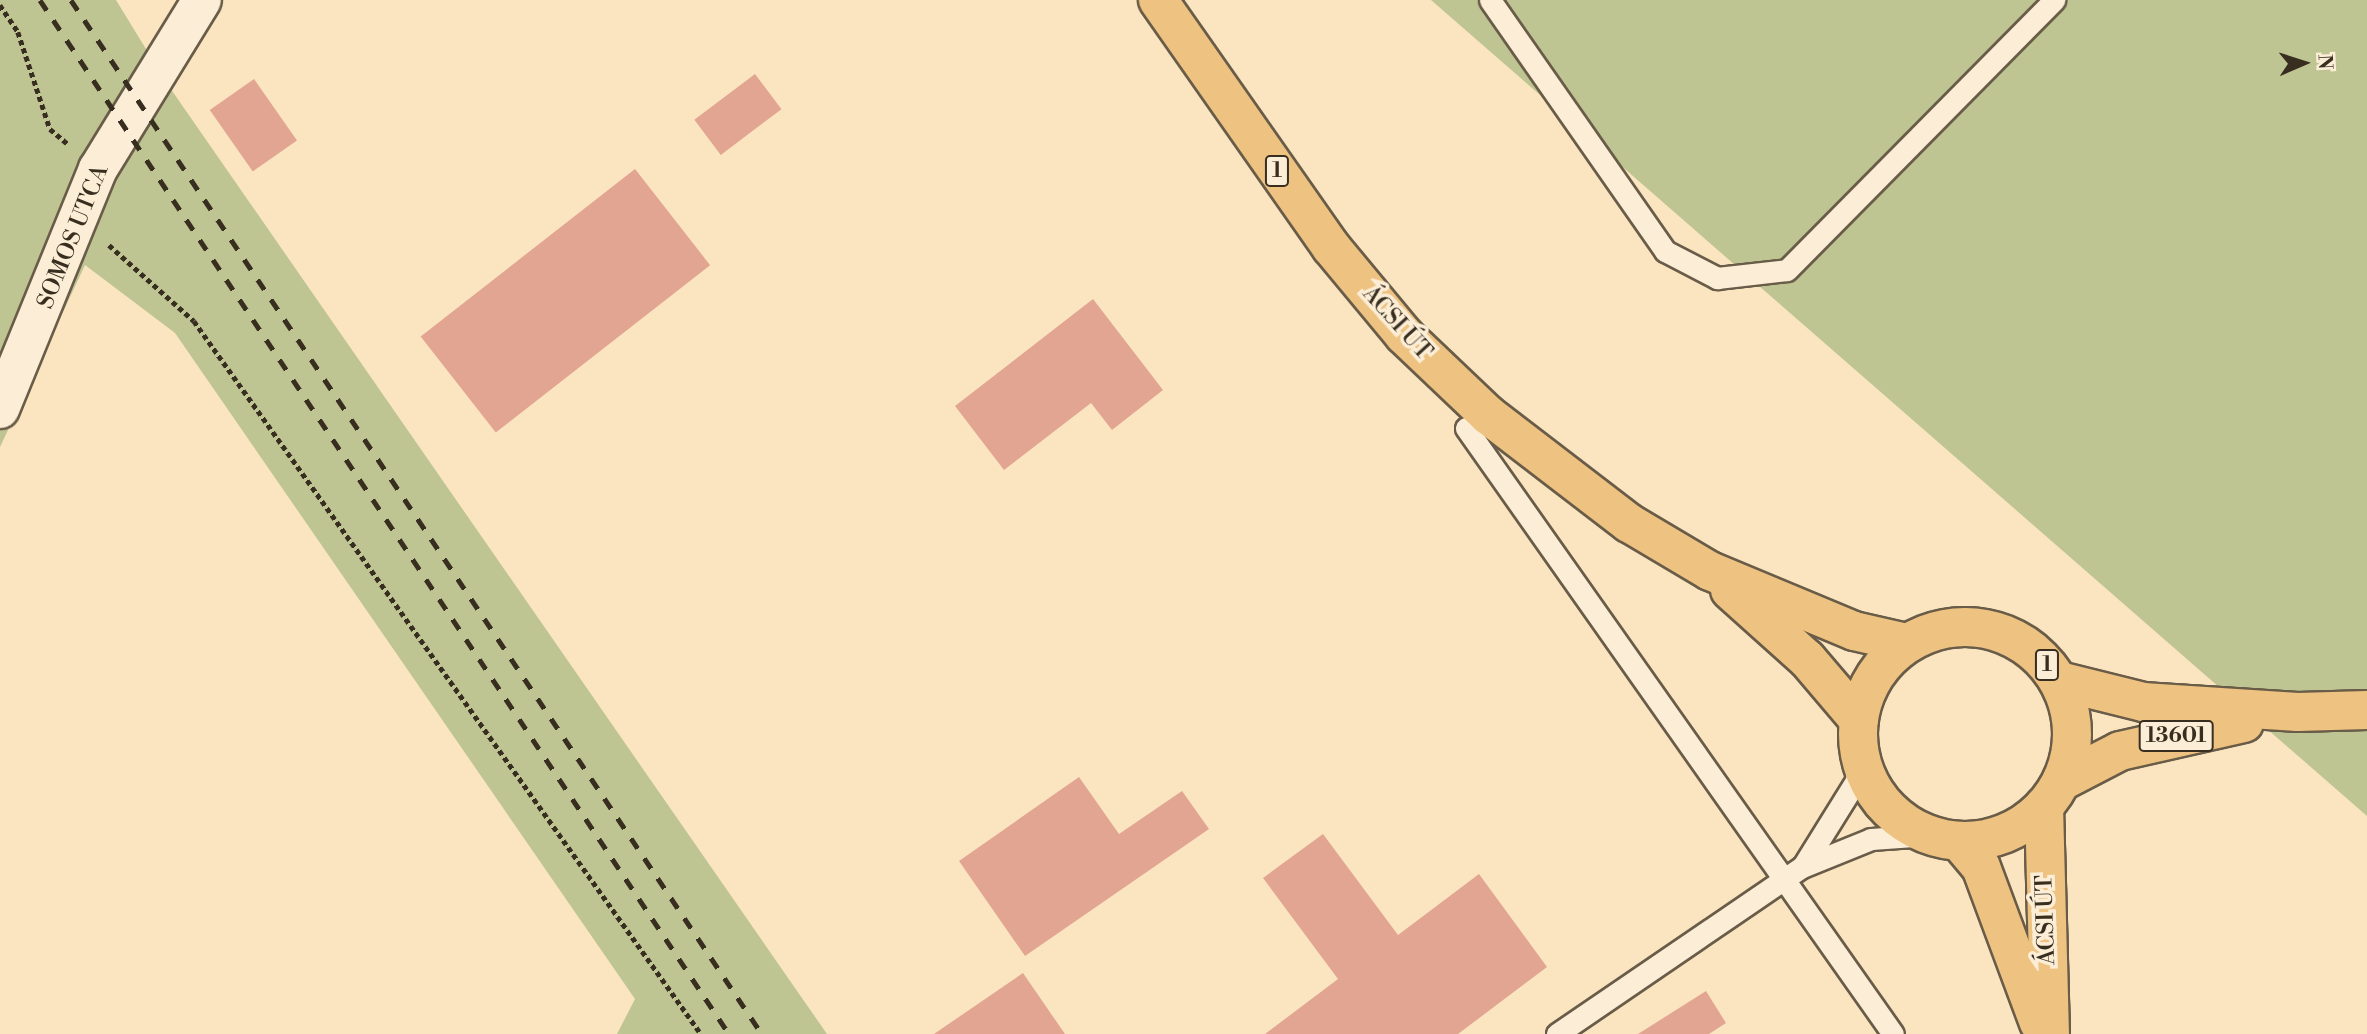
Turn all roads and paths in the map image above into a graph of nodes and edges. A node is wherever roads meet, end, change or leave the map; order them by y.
1 (202, 0) edge
2 (1158, 0) edge
3 (1490, 0) edge
4 (2054, 0) edge
5 (0, 5) edge
6 (98, 169) junction
7 (80, 223) junction
8 (0, 409) edge
9 (1466, 428) dead end
10 (1710, 571) junction
11 (1907, 643) junction
12 (2059, 681) junction
13 (2367, 709) edge
14 (2298, 712) junction
15 (1859, 736) junction
16 (2053, 794) junction
17 (1943, 838) junction
18 (1793, 874) junction
19 (701, 1034) edge
20 (1557, 1034) edge
21 (1893, 1034) edge
22 (2043, 1034) edge
23 (2050, 1034) edge

1 - 6 street, SOMOS UTCA
2 - 10 main road, ÁCSI ÚT / 1
3 - 4 lane
5 - 6 path
6 - 7 street, SOMOS UTCA
7 - 8 street, SOMOS UTCA
7 - 19 path
9 - 18 lane
10 - 11 main road, ÁCSI ÚT / 1
10 - 15 main road, ÁCSI ÚT / 1
11 - 12 main road, 1
11 - 15 main road, 1
12 - 14 main road, 13601
12 - 16 main road, 1
13 - 14 main road, 13601
14 - 16 main road, 13601
15 - 17 main road, 1
15 - 18 lane
16 - 17 main road
16 - 23 main road, ÁCSI ÚT / 1
17 - 18 lane
17 - 22 main road, ÁCSI ÚT / 1
18 - 20 lane
18 - 21 lane

